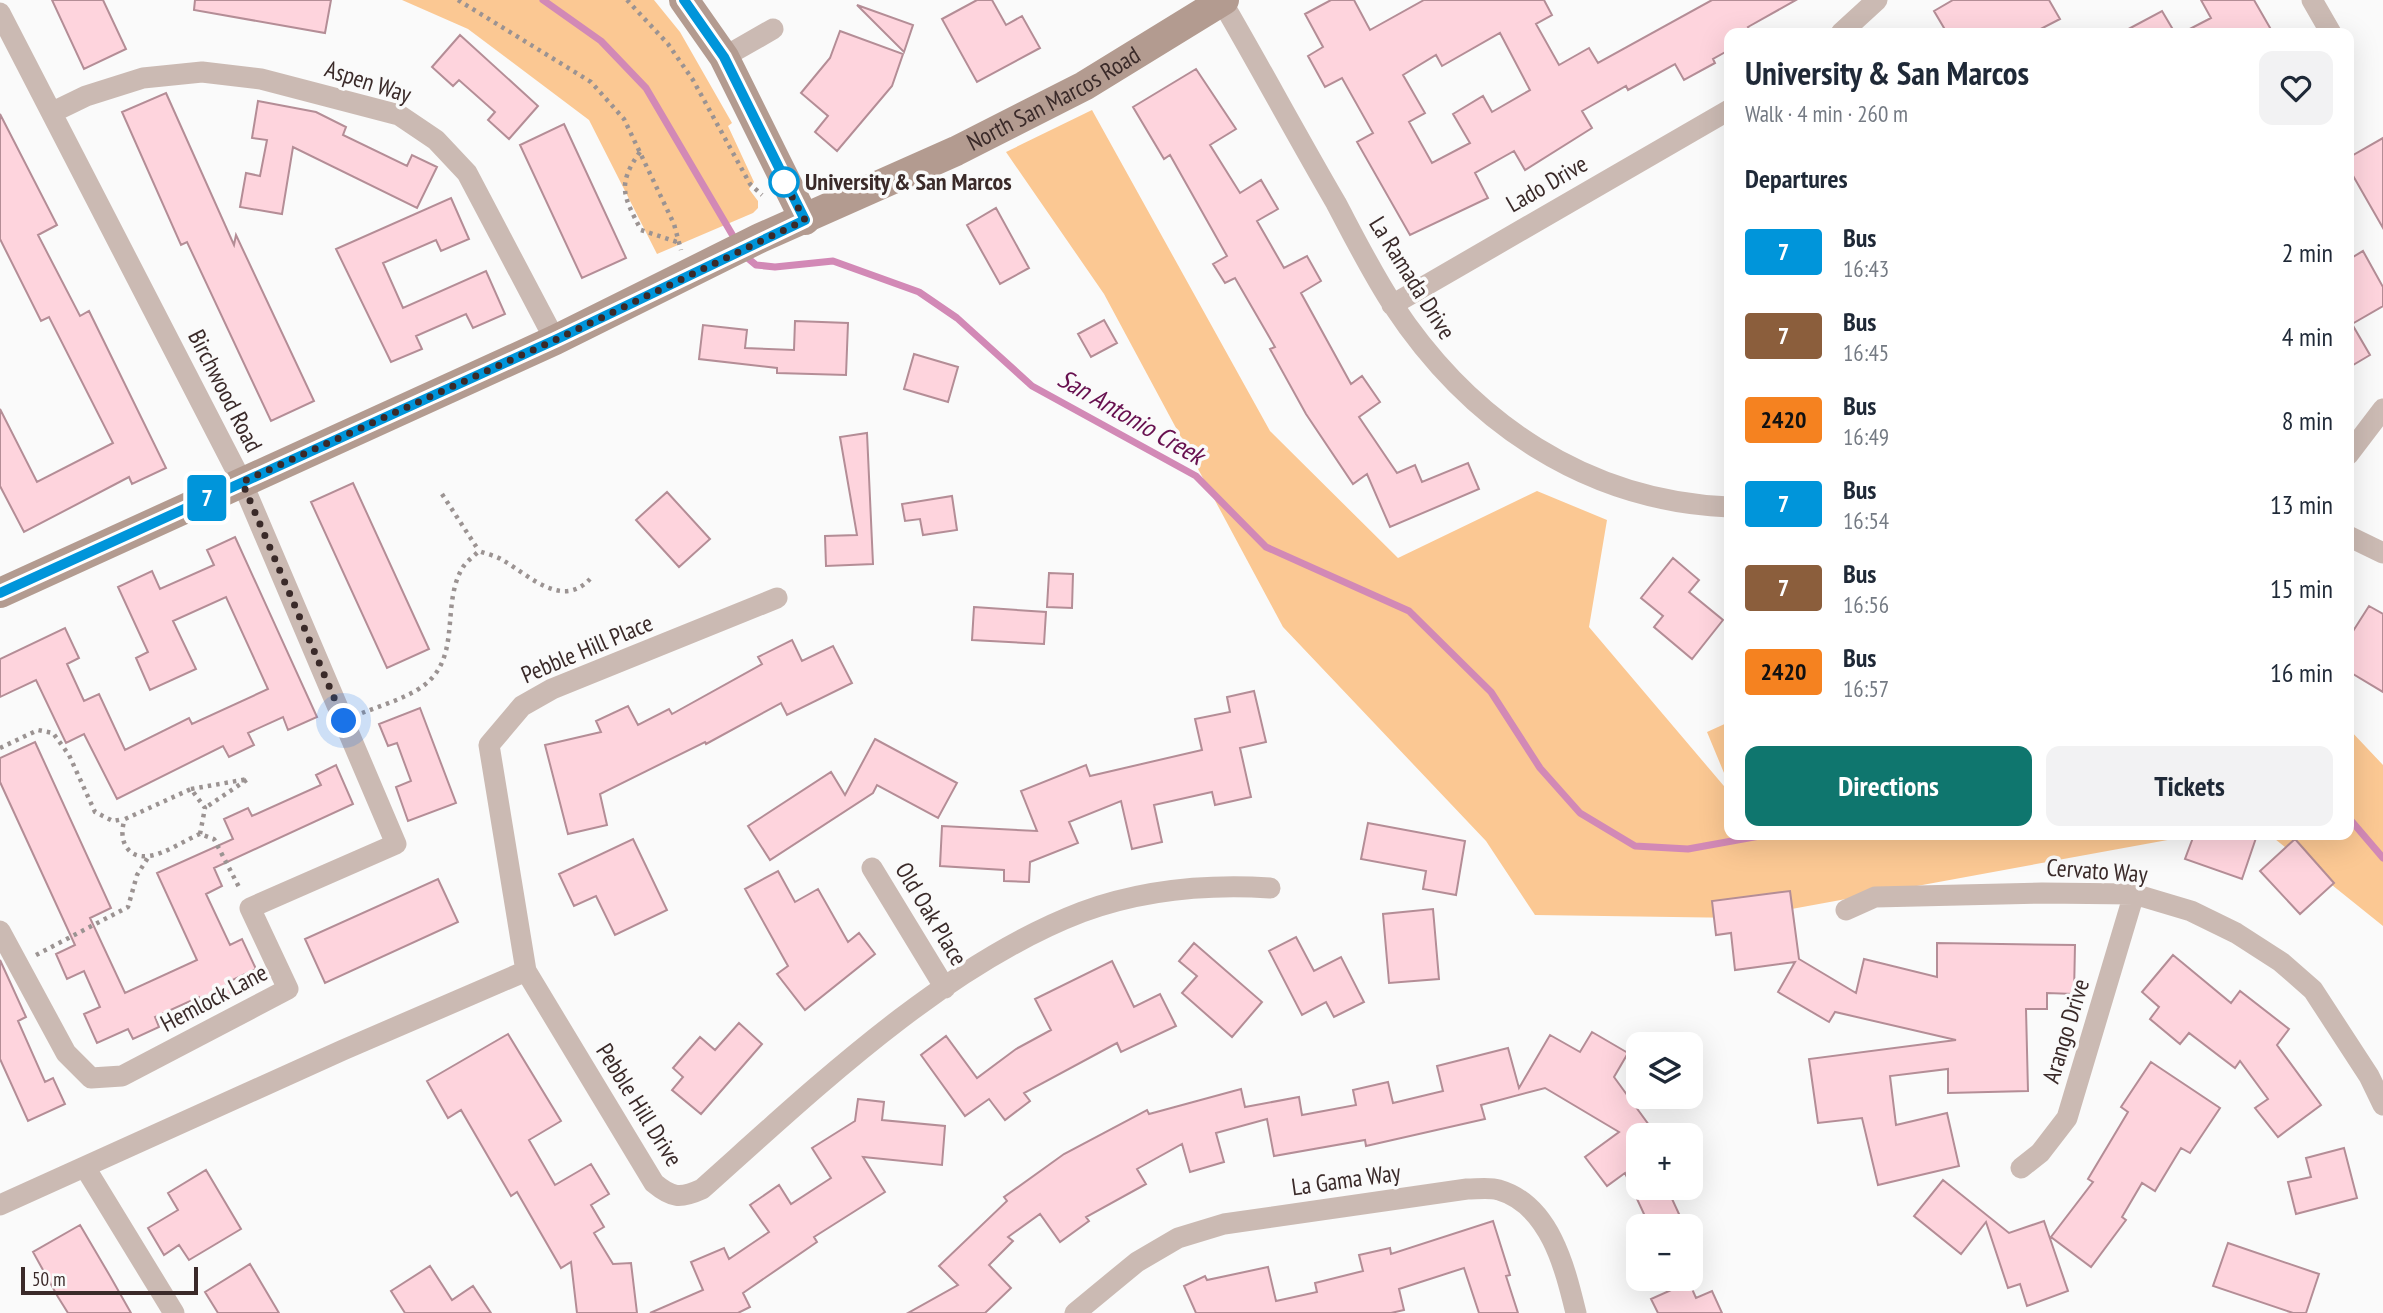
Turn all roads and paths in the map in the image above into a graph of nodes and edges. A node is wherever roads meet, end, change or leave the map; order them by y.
1 (458, 0) edge
2 (627, 0) edge
3 (684, 0) edge
4 (1222, 0) edge
5 (1877, 0) edge
6 (2312, 0) edge
7 (0, 13) edge
8 (1846, 28) edge
9 (2328, 28) edge
10 (773, 29) dead end
11 (724, 57) junction
12 (53, 112) junction
13 (1724, 113) edge
14 (640, 152) junction
15 (768, 201) dead end
16 (805, 220) junction
17 (678, 242) junction
18 (700, 268) junction
19 (1392, 304) junction
20 (555, 340) junction
21 (2383, 409) edge
22 (2354, 446) edge
23 (242, 482) junction
24 (442, 494) dead end
25 (1724, 507) edge
26 (2354, 539) edge
27 (479, 551) junction
28 (2383, 553) edge
29 (590, 579) dead end
30 (0, 593) edge
31 (777, 598) dead end
32 (344, 721) junction
33 (0, 748) edge
34 (191, 789) junction
35 (205, 808) junction
36 (125, 819) junction
37 (200, 834) junction
38 (149, 856) junction
39 (872, 868) dead end
40 (1270, 888) dead end
41 (2134, 894) junction
42 (250, 908) junction
43 (1846, 910) dead end
44 (0, 932) edge
45 (18, 964) junction
46 (526, 971) junction
47 (945, 988) junction
48 (2383, 1105) edge
49 (2021, 1168) dead end
50 (86, 1169) junction
51 (0, 1205) edge
52 (174, 1313) edge
53 (1075, 1313) edge
54 (1576, 1313) edge

1 - 14 path
2 - 15 path
3 - 11 street
4 - 16 street, North San Marcos Road
4 - 19 street, La Ramada Drive
5 - 8 street
6 - 9 street
7 - 12 street, Birchwood Road
10 - 11 street
11 - 16 street
12 - 20 street, Aspen Way
12 - 23 street, Birchwood Road
13 - 19 street, Lado Drive
14 - 17 path
14 - 17 path
16 - 18 street, North San Marcos Road
17 - 18 path
18 - 20 street, North San Marcos Road
19 - 25 street, La Ramada Drive
20 - 23 street, North San Marcos Road
21 - 22 street
23 - 30 street, North San Marcos Road
23 - 32 street, Birchwood Road
24 - 27 path
26 - 28 street
27 - 29 path
27 - 32 path
31 - 46 street, Pebble Hill Place
32 - 42 street, Birchwood Road
33 - 36 path
34 - 35 path
34 - 35 path
34 - 36 path
35 - 37 path
36 - 38 path
37 - 38 path
37 - 42 path
38 - 45 path
39 - 47 street, Old Oak Place
40 - 47 street, Pebble Hill Drive
41 - 43 street, Cervato Way
41 - 48 street, Cervato Way
41 - 49 street, Arango Drive
42 - 45 street, Hemlock Lane
44 - 45 street
46 - 47 street, Pebble Hill Drive
46 - 50 street
50 - 51 street
50 - 52 street
53 - 54 street, La Gama Way

